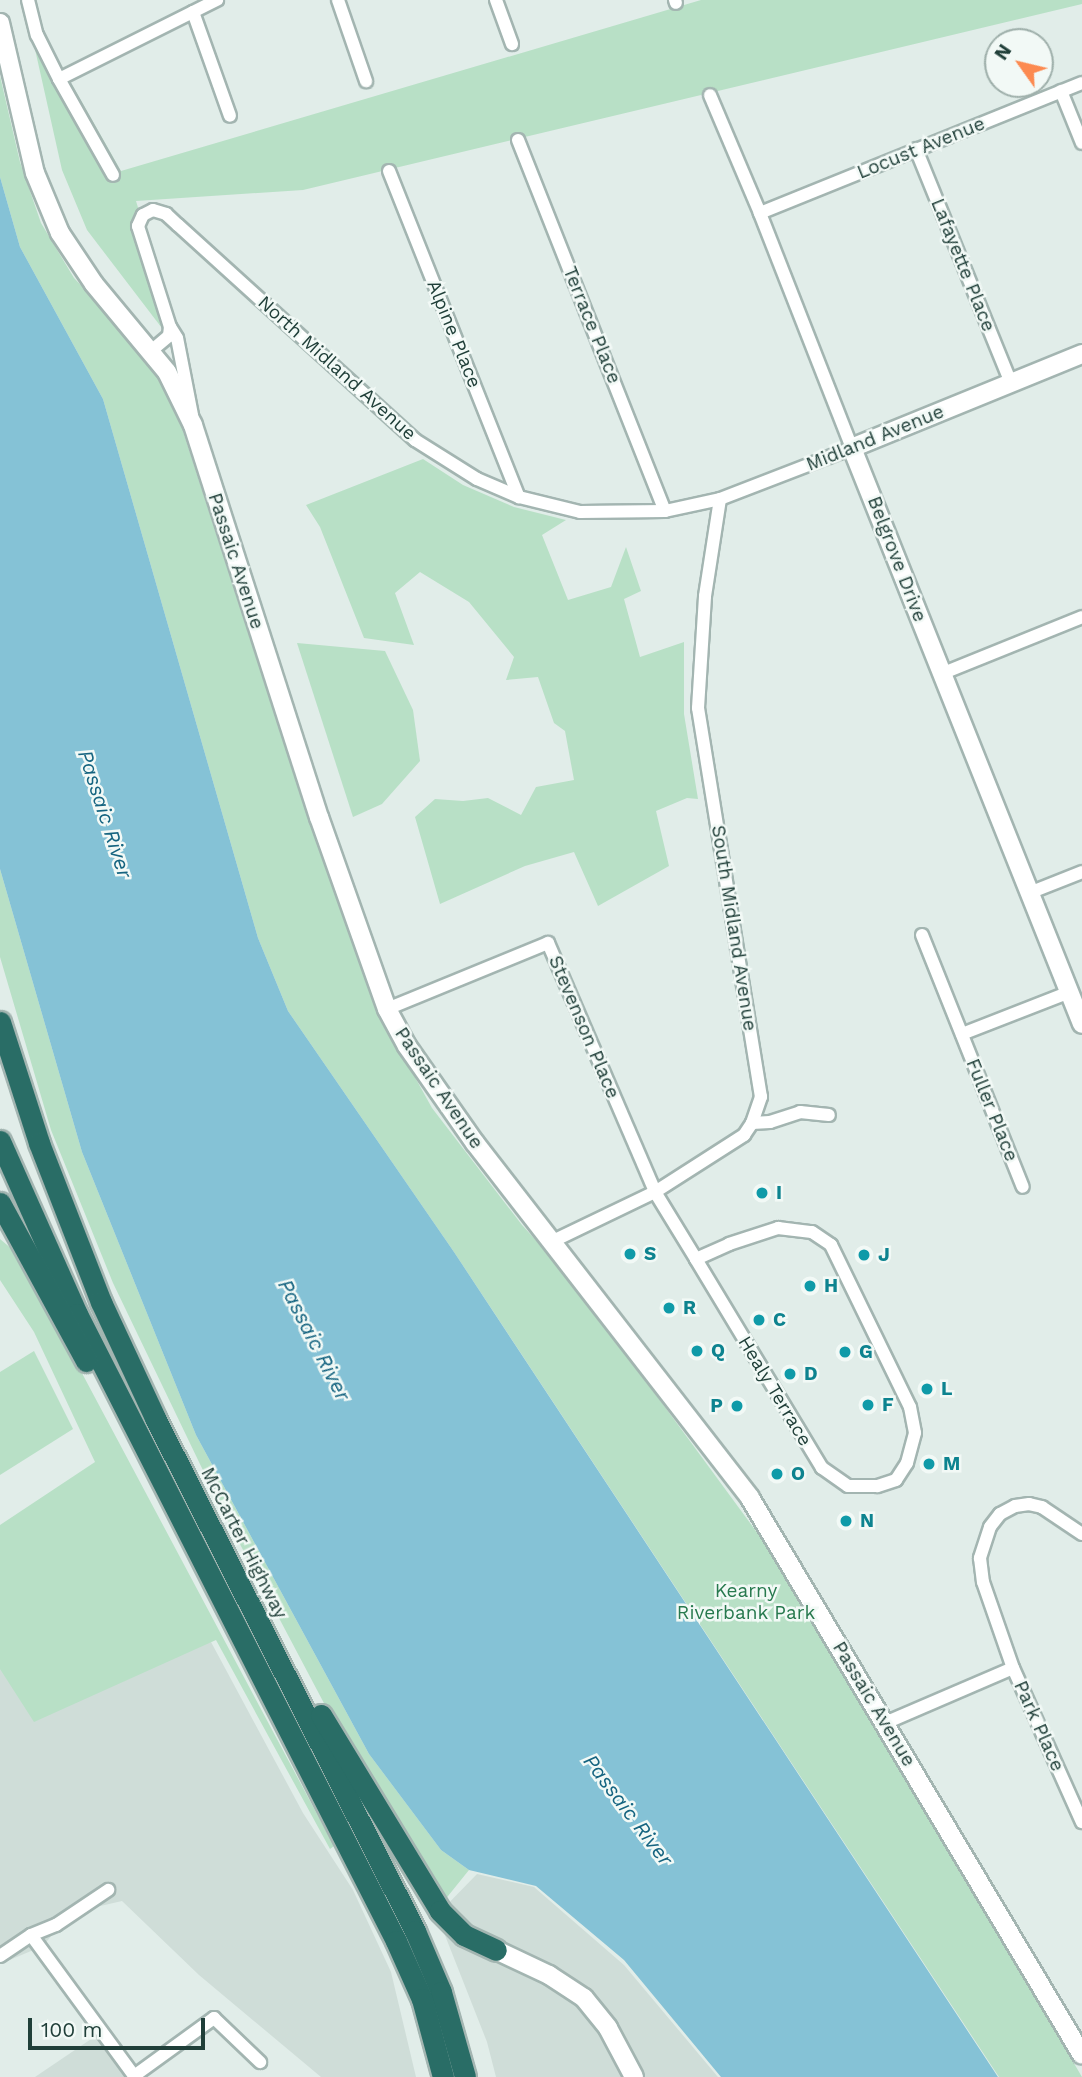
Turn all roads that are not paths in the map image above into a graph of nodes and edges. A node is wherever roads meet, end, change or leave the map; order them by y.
1 (28, 0) edge
2 (217, 0) edge
3 (338, 0) edge
4 (496, 0) edge
5 (193, 12) junction
6 (0, 23) edge
7 (512, 44) dead end
8 (59, 79) junction
9 (366, 80) dead end
10 (1082, 83) edge
11 (1061, 91) junction
12 (710, 95) dead end
13 (230, 116) dead end
14 (519, 140) dead end
15 (1082, 144) edge
16 (916, 149) junction
17 (389, 171) dead end
18 (113, 175) dead end
19 (761, 213) junction
20 (170, 327) junction
21 (152, 351) junction
22 (1082, 354) edge
23 (1010, 381) junction
24 (193, 425) junction
25 (852, 448) junction
26 (519, 497) junction
27 (720, 499) junction
28 (665, 511) junction
29 (1082, 617) edge
30 (941, 674) junction
31 (1082, 872) edge
32 (1029, 893) junction
33 (922, 935) dead end
34 (1070, 992) junction
35 (387, 1009) junction
36 (0, 1022) edge
37 (1082, 1024) edge
38 (962, 1034) junction
39 (829, 1115) dead end
40 (752, 1123) junction
41 (0, 1141) edge
42 (1023, 1187) dead end
43 (655, 1192) junction
44 (0, 1203) edge
45 (0, 1226) edge
46 (551, 1242) junction
47 (23, 1248) junction
48 (696, 1259) junction
49 (174, 1504) junction
50 (204, 1513) junction
51 (1082, 1534) edge
52 (1013, 1668) junction
53 (885, 1723) junction
54 (1082, 1822) edge
55 (108, 1890) dead end
56 (31, 1935) junction
57 (496, 1950) joint
58 (0, 1956) edge
59 (1076, 2030) edge
60 (1082, 2055) edge
61 (260, 2062) dead end
62 (135, 2076) edge
63 (443, 2077) edge
64 (465, 2077) edge
65 (634, 2077) edge

1 - 8 street
2 - 5 street
3 - 9 street
4 - 7 street
5 - 8 street
5 - 13 street
6 - 21 main road, Passaic Avenue
8 - 18 street
10 - 11 street, Locust Avenue
11 - 15 street
11 - 16 street, Locust Avenue
12 - 19 street, Belgrove Drive
14 - 28 street, Terrace Place
16 - 19 street, Locust Avenue
16 - 23 street, Lafayette Place
17 - 26 street, Alpine Place
19 - 25 street, Belgrove Drive
20 - 21 street
20 - 24 street, North Midland Avenue
20 - 26 street, North Midland Avenue
21 - 24 main road, Passaic Avenue
22 - 23 main road, Midland Avenue
23 - 25 main road, Midland Avenue
24 - 35 main road, Passaic Avenue
25 - 27 street, Midland Avenue
25 - 30 main road, Belgrove Drive
26 - 28 street, North Midland Avenue
27 - 28 street, Midland Avenue
27 - 40 street, South Midland Avenue
29 - 30 street
30 - 32 main road, Belgrove Drive
31 - 32 street
32 - 34 main road, Belgrove Drive
33 - 38 street, Fuller Place
34 - 37 main road, Belgrove Drive
34 - 38 street, Fuller Place
35 - 43 street, Stevenson Place
35 - 46 main road, Passaic Avenue
36 - 50 highway, McCarter Highway
38 - 42 street, Fuller Place
39 - 40 street
40 - 43 street
41 - 49 highway
43 - 46 street
43 - 48 street, Healy Terrace
44 - 47 highway
45 - 47 highway
46 - 53 main road, Passaic Avenue
47 - 49 highway
48 - 48 street, Healy Terrace
49 - 63 highway
50 - 57 highway
50 - 64 highway, McCarter Highway
51 - 52 street, Park Place
52 - 53 street
52 - 54 street, Park Place
53 - 59 main road, Passaic Avenue
55 - 56 street
56 - 58 street
56 - 62 street
57 - 65 main road
59 - 60 main road, Passaic Avenue
61 - 62 street

